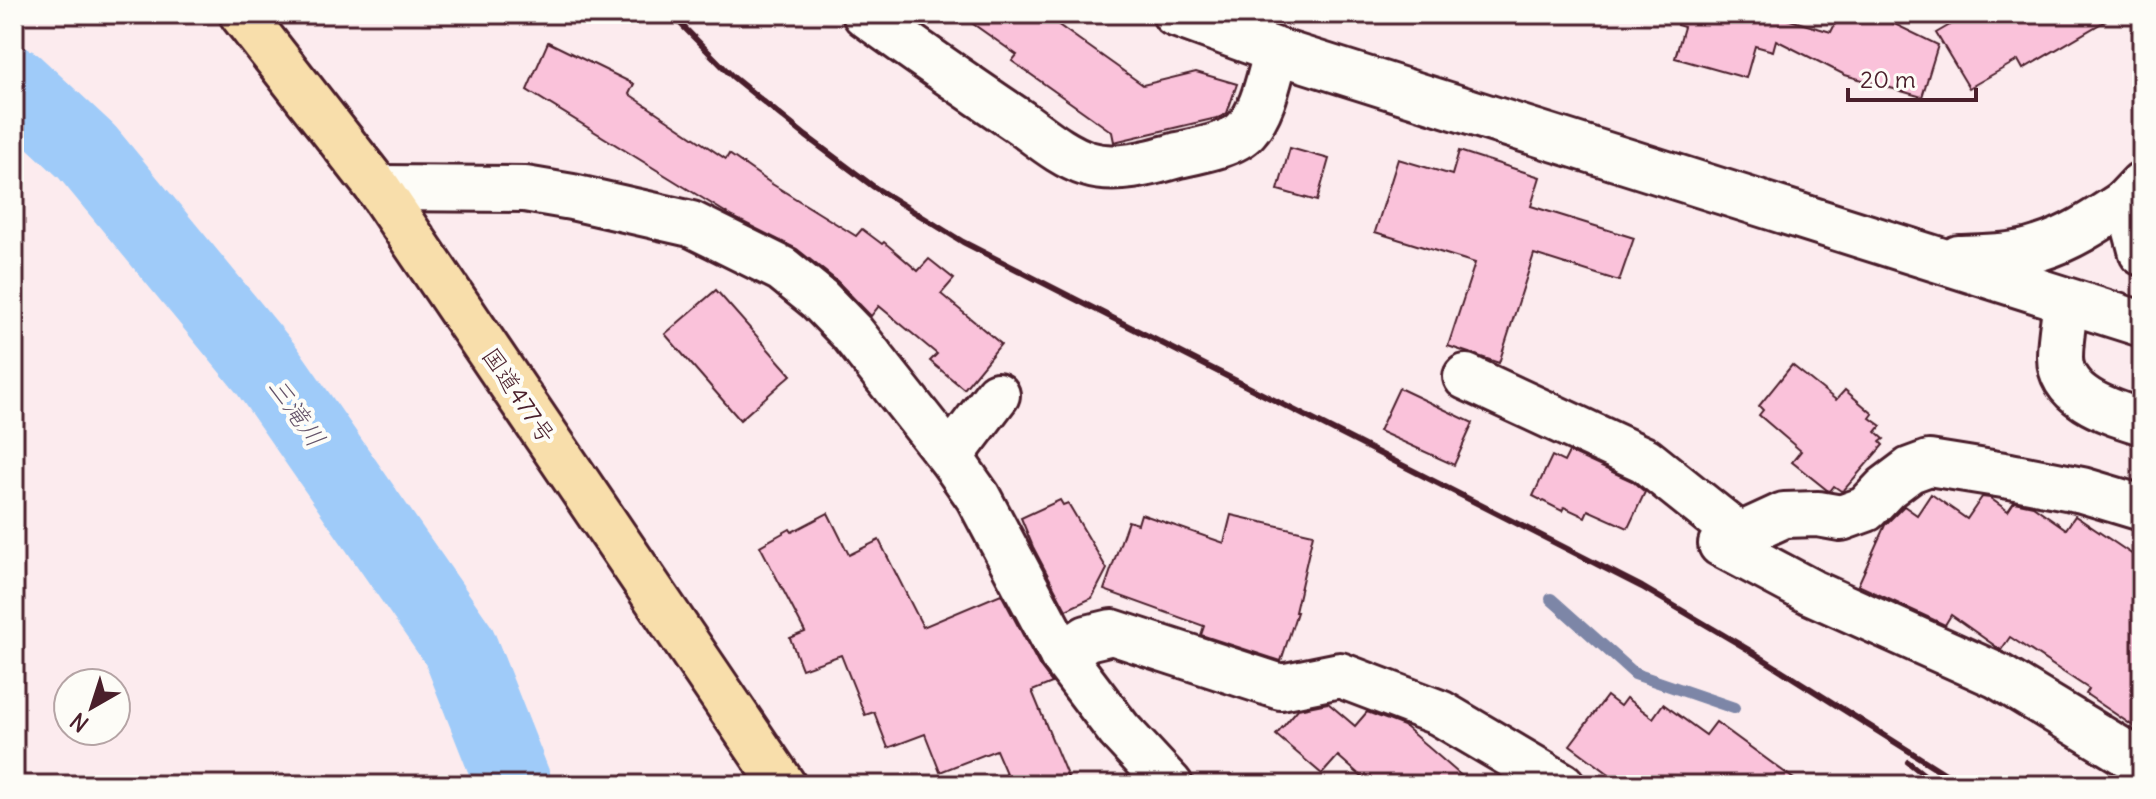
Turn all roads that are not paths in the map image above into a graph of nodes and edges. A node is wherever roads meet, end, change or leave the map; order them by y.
1 (242, 14) edge
2 (865, 14) edge
3 (1175, 14) edge
4 (1277, 51) junction
5 (378, 188) junction
6 (2133, 193) edge
7 (2142, 253) edge
8 (1936, 260) junction
9 (2066, 301) junction
10 (2142, 324) edge
11 (1466, 377) dead end
12 (997, 395) dead end
13 (2142, 422) edge
14 (950, 457) junction
15 (2142, 508) edge
16 (1740, 536) junction
17 (1062, 655) junction
18 (2142, 763) edge
19 (783, 785) edge
20 (1170, 785) edge
21 (1562, 785) edge

1 - 5 highway, 国道477号
2 - 4 street
3 - 4 street
4 - 8 street
5 - 14 street
5 - 19 highway, 国道477号
6 - 7 street
6 - 8 street
8 - 9 street
9 - 10 street
9 - 13 street
11 - 16 street
12 - 14 street
14 - 17 street
15 - 16 street
16 - 18 street
17 - 20 street
17 - 21 street

